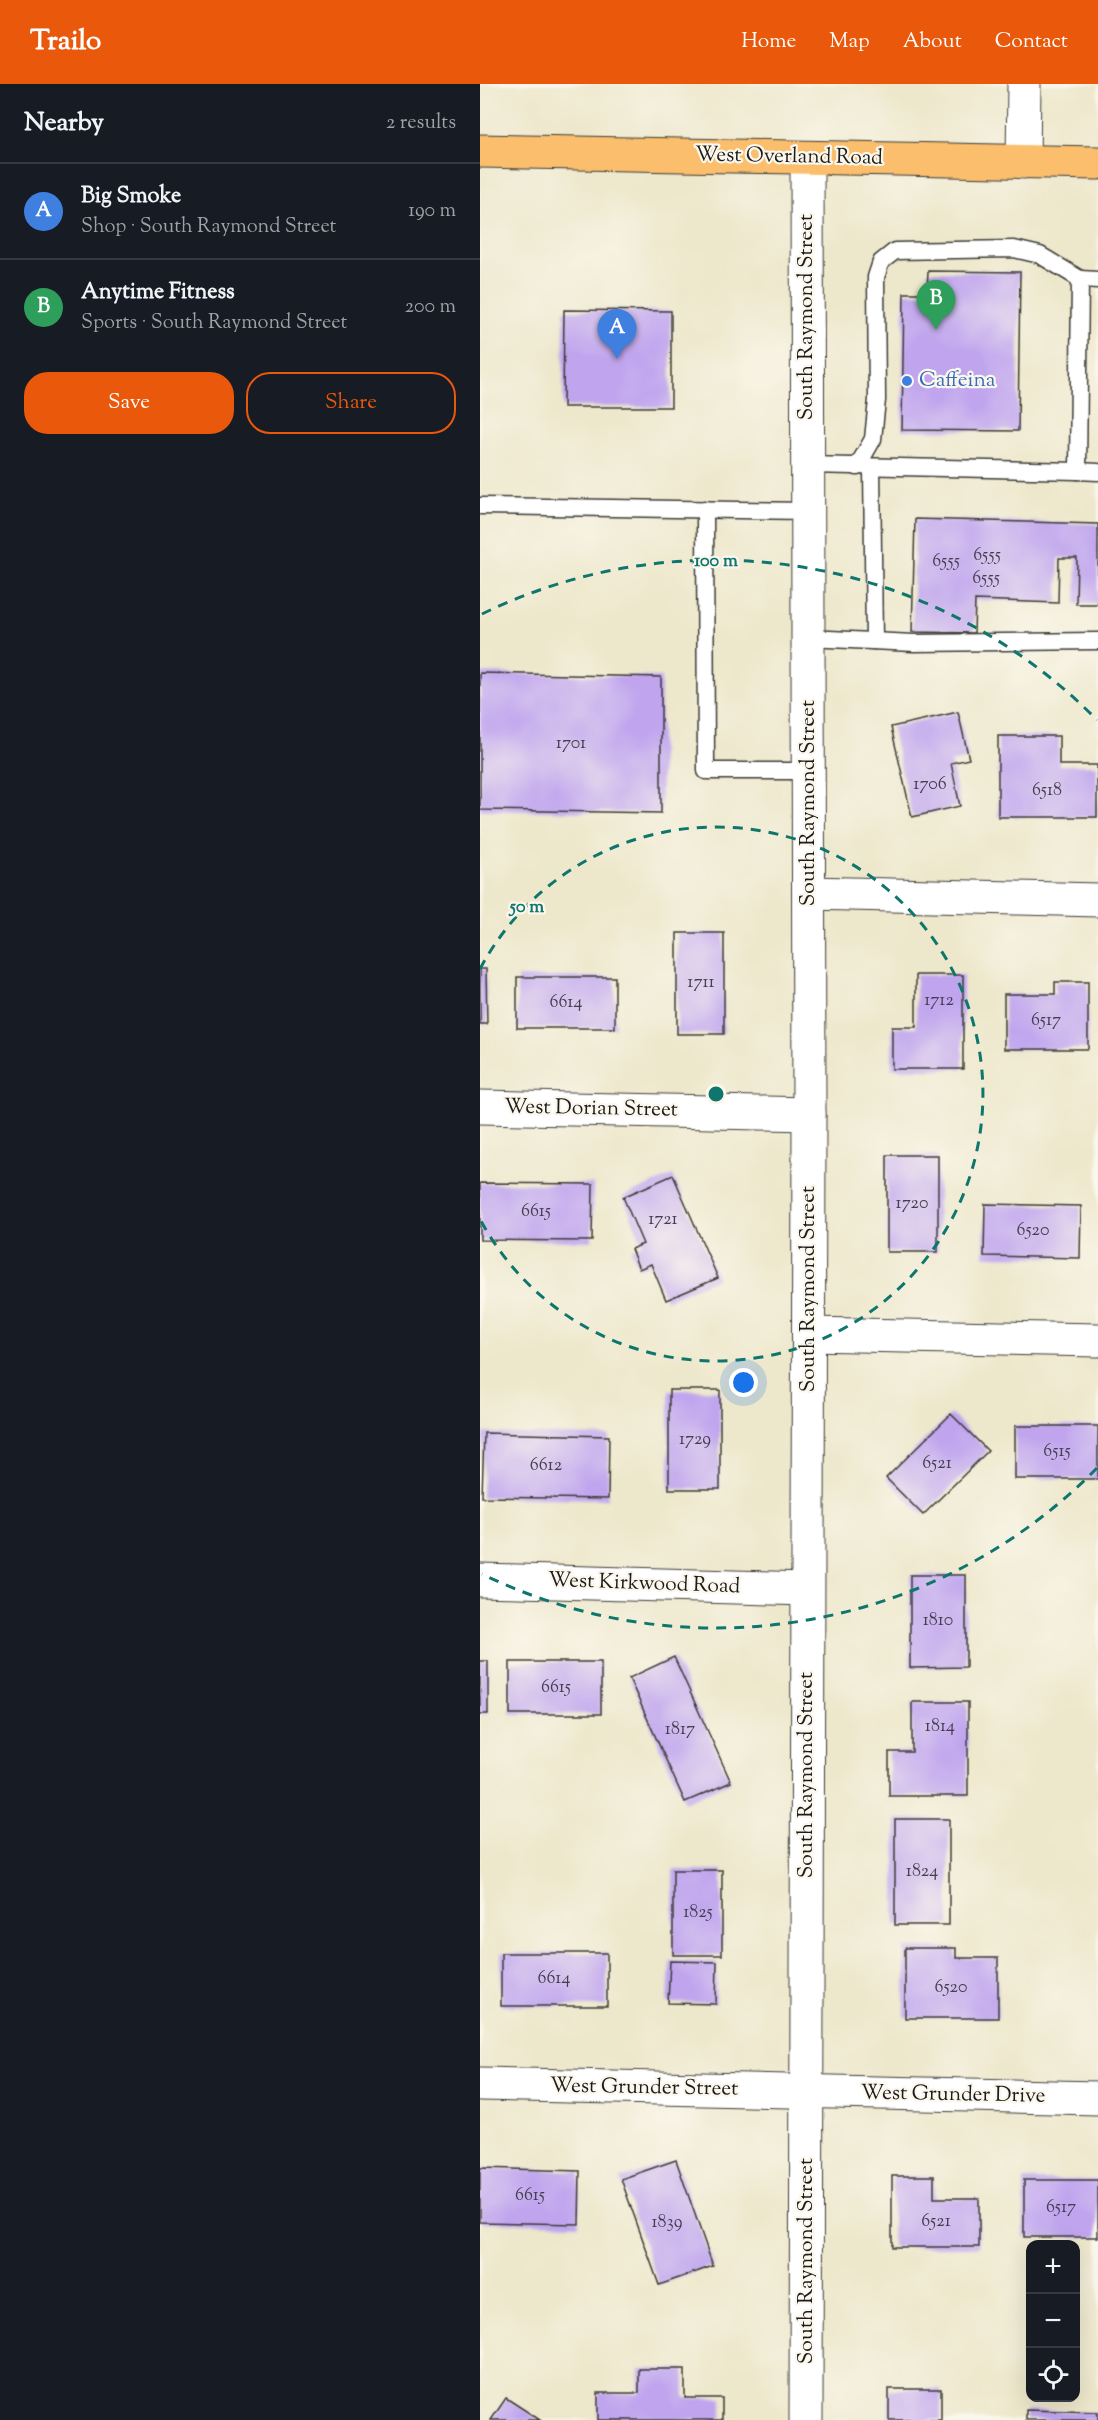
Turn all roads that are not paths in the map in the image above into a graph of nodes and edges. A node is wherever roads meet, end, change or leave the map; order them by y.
1 (1024, 84) edge
2 (480, 151) edge
3 (807, 158) junction
4 (1023, 162) junction
5 (1098, 164) edge
6 (1080, 279) junction
7 (1098, 280) edge
8 (807, 465) junction
9 (864, 467) junction
10 (1078, 471) junction
11 (1098, 472) edge
12 (480, 506) edge
13 (705, 509) junction
14 (807, 511) junction
15 (808, 638) junction
16 (874, 641) junction
17 (1098, 641) edge
18 (808, 771) junction
19 (809, 893) junction
20 (1098, 900) edge
21 (480, 1107) edge
22 (809, 1114) junction
23 (809, 1334) junction
24 (1098, 1340) edge
25 (480, 1580) edge
26 (807, 1588) junction
27 (480, 2084) edge
28 (807, 2092) junction
29 (1098, 2098) edge
30 (806, 2420) edge

1 - 4 street
2 - 3 main road, West Overland Road
3 - 4 main road, West Overland Road
3 - 8 street, South Raymond Street
4 - 5 main road, West Overland Road
6 - 7 lane
6 - 9 lane
6 - 10 lane
8 - 9 lane
8 - 14 street, South Raymond Street
9 - 10 lane
9 - 16 lane
10 - 11 lane
12 - 13 lane
13 - 14 lane
13 - 18 lane
14 - 15 street, South Raymond Street
15 - 16 lane
15 - 18 street, South Raymond Street
16 - 17 lane
18 - 19 street, South Raymond Street
19 - 20 street
19 - 22 street, South Raymond Street
21 - 22 street, West Dorian Street
22 - 23 street, South Raymond Street
23 - 24 street
23 - 26 street, South Raymond Street
25 - 26 street, West Kirkwood Road
26 - 28 street, South Raymond Street
27 - 28 street, West Grunder Street
28 - 29 street, West Grunder Drive
28 - 30 street, South Raymond Street

